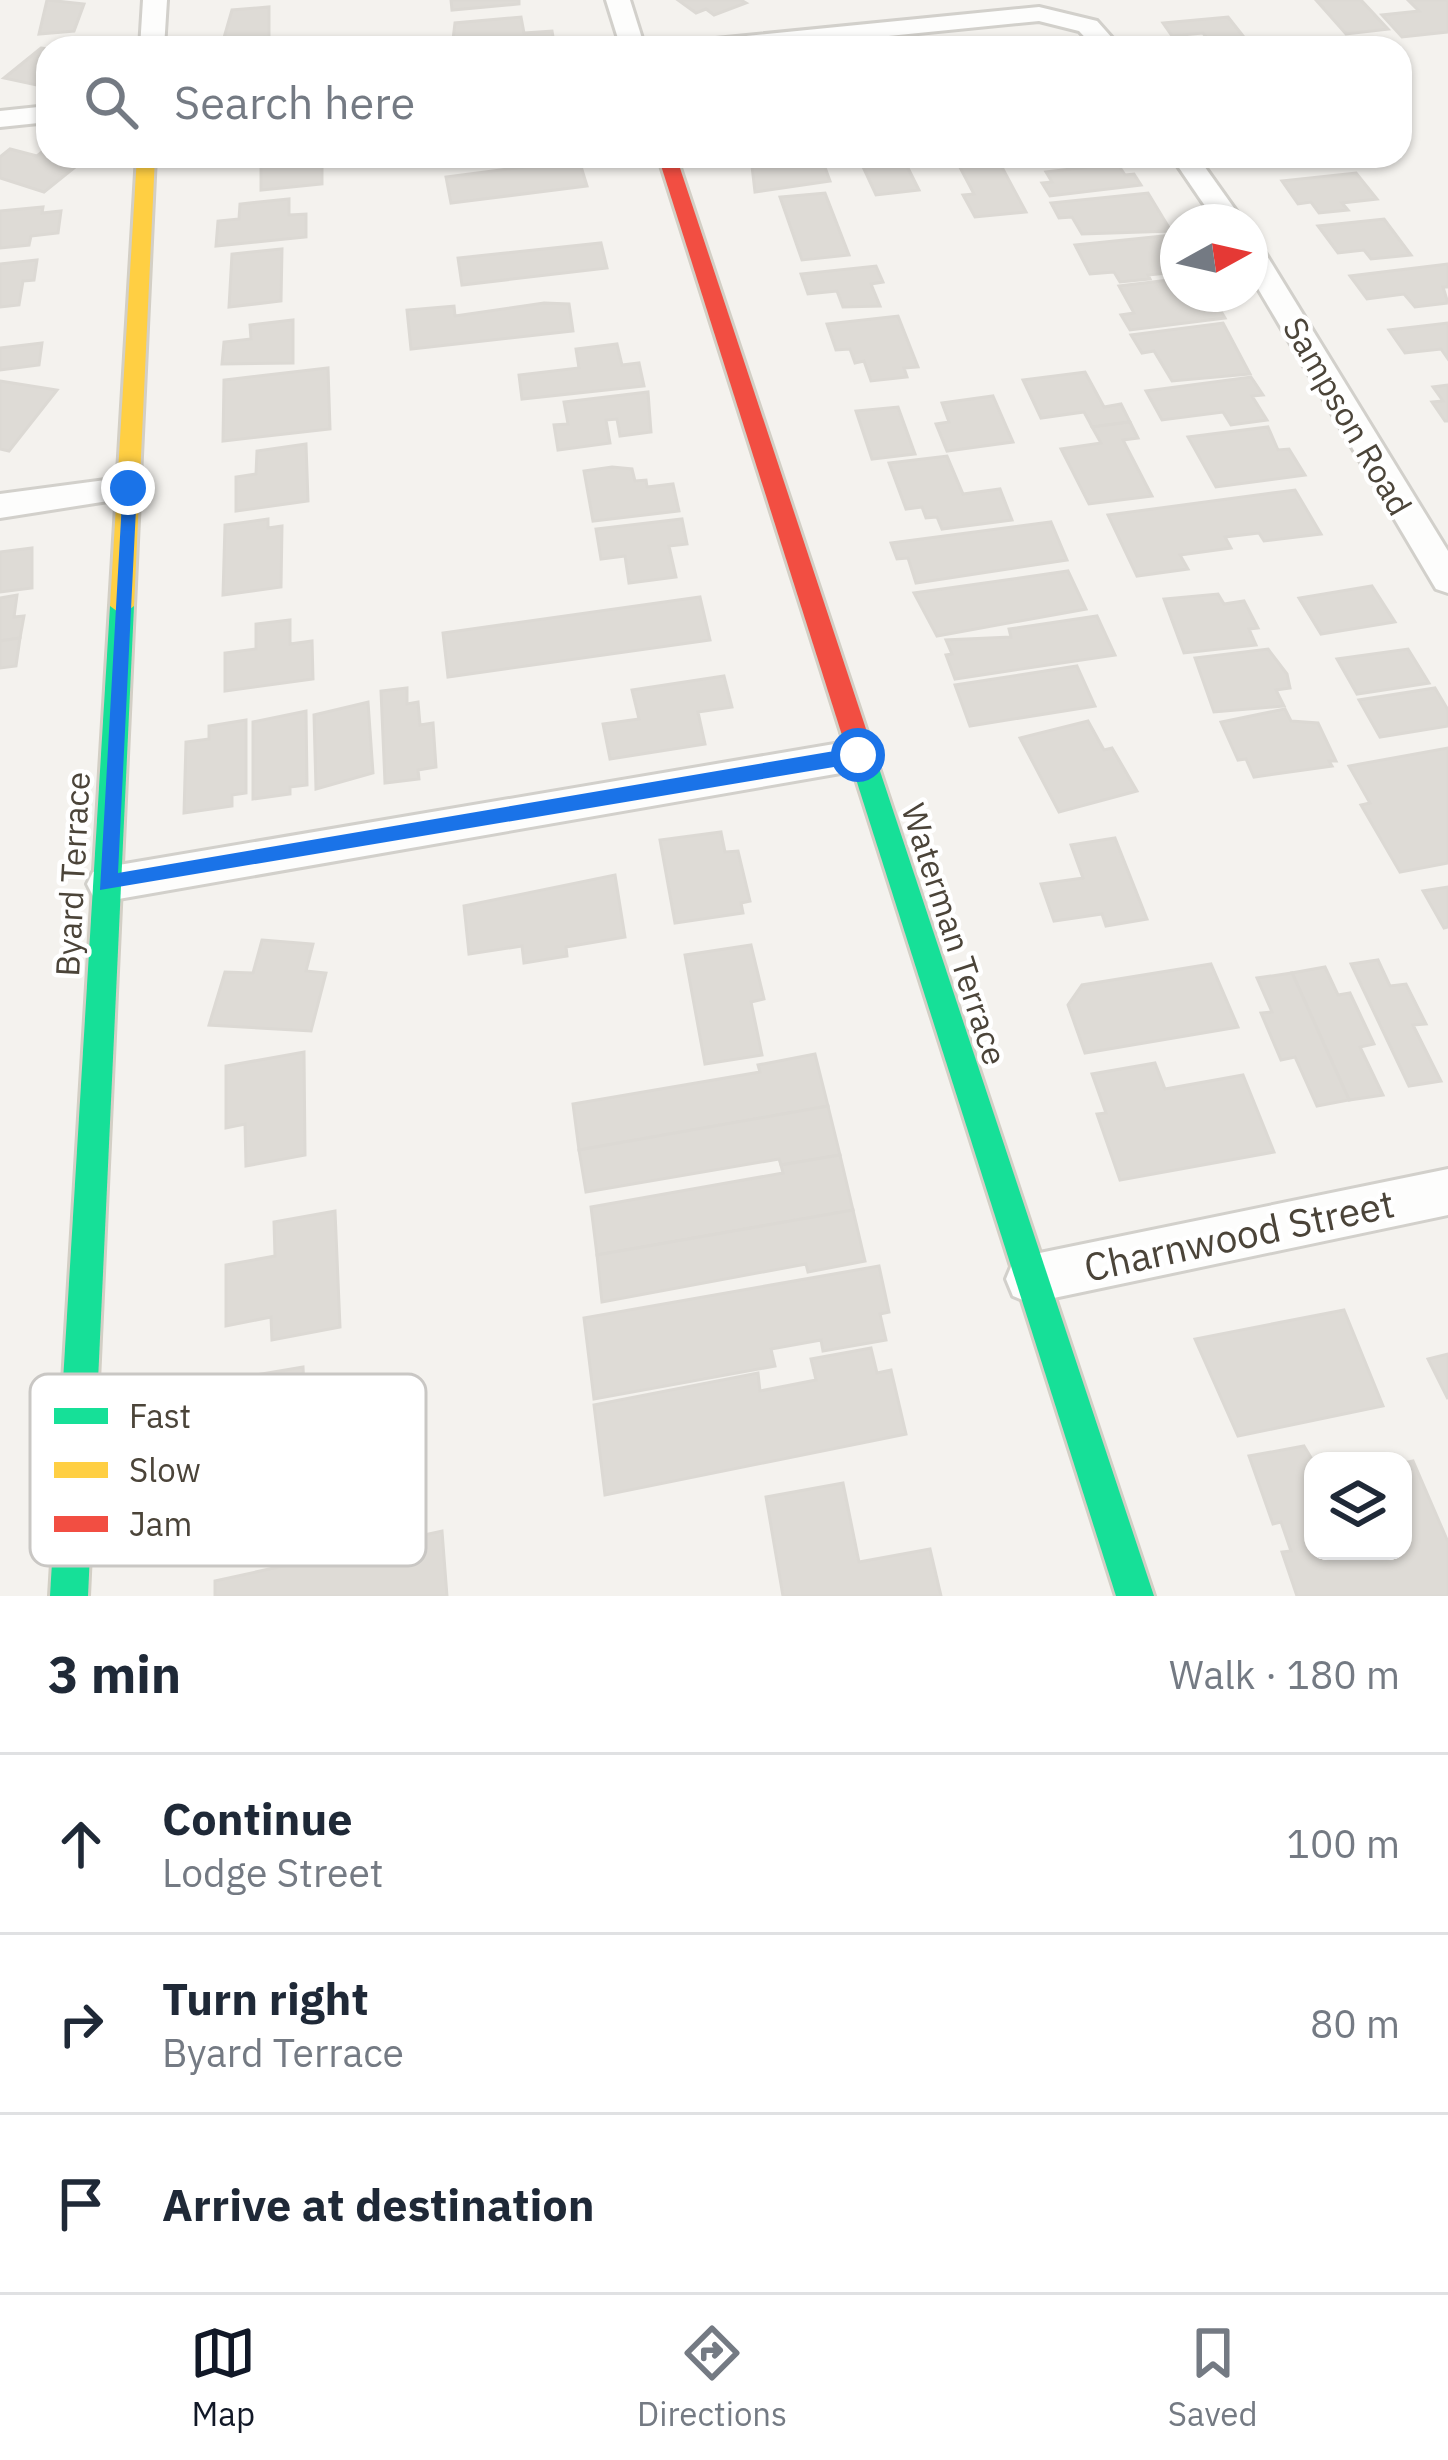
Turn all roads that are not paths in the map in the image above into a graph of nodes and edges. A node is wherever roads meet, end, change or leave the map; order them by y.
1 (155, 0) edge
2 (618, 0) edge
3 (153, 36) edge
4 (629, 36) edge
5 (816, 36) edge
6 (1098, 36) edge
7 (36, 114) edge
8 (0, 118) edge
9 (145, 168) edge
10 (672, 168) edge
11 (1192, 168) edge
12 (1217, 204) edge
13 (1268, 281) edge
14 (128, 488) junction
15 (0, 506) edge
16 (1448, 580) edge
17 (858, 755) junction
18 (107, 884) junction
19 (1448, 1192) edge
20 (1030, 1279) junction
21 (81, 1374) edge
22 (71, 1566) edge
23 (69, 1596) edge
24 (1136, 1596) edge

1 - 3 street
2 - 4 street
5 - 6 street
7 - 8 street
9 - 14 street, Byard Terrace
10 - 17 street, Waterman Terrace
11 - 12 street
13 - 16 street, Sampson Road
14 - 15 street
14 - 18 street, Byard Terrace
17 - 18 street
17 - 20 street, Waterman Terrace
18 - 21 street, Byard Terrace
19 - 20 street, Charnwood Street
20 - 24 street, Waterman Terrace
22 - 23 street, Byard Terrace

